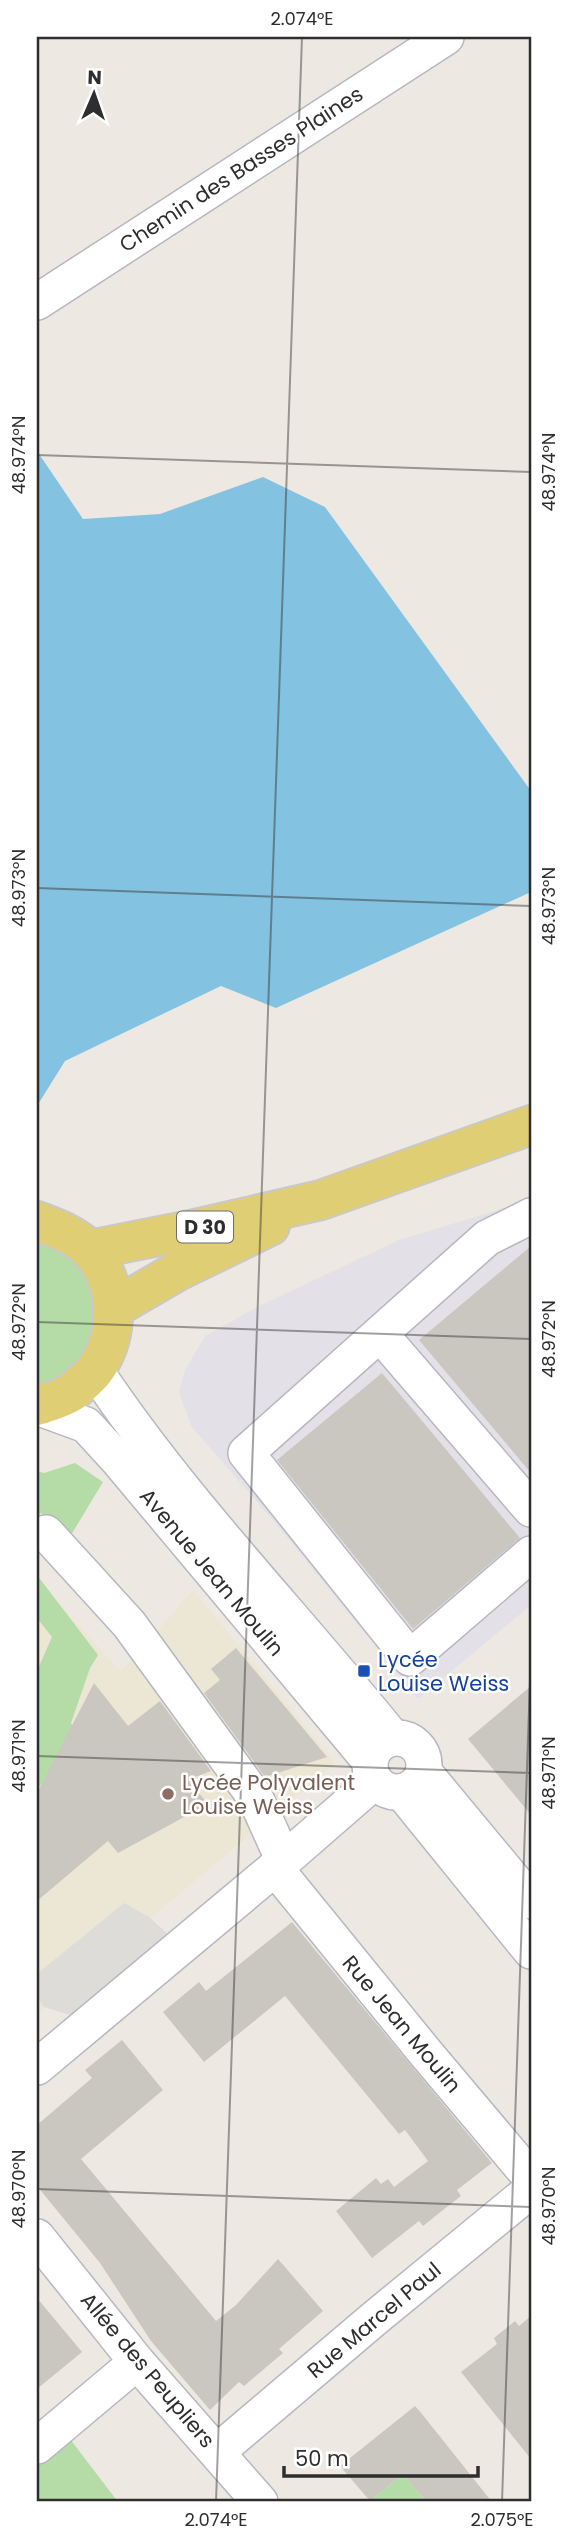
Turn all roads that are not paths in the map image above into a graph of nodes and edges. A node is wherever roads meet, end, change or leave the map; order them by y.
1 (446, 37) edge
2 (37, 302) edge
3 (531, 1125) edge
4 (321, 1200) junction
5 (531, 1216) edge
6 (37, 1222) edge
7 (89, 1250) junction
8 (114, 1308) junction
9 (380, 1334) junction
10 (95, 1370) junction
11 (37, 1406) edge
12 (531, 1508) edge
13 (46, 1533) dead end
14 (531, 1554) edge
15 (393, 1769) junction
16 (279, 1865) junction
17 (531, 1901) edge
18 (531, 1951) edge
19 (37, 2067) edge
20 (531, 2178) edge
21 (531, 2190) edge
22 (37, 2237) edge
23 (137, 2362) junction
24 (37, 2446) edge
25 (217, 2452) junction
26 (260, 2502) edge

1 - 2 street, Chemin des Basses Plaines
3 - 4 main road, D 30
4 - 7 main road, D 30
4 - 8 main road, D 30
5 - 9 street
6 - 7 main road
7 - 8 main road
8 - 10 main road
9 - 12 street
9 - 14 street
10 - 11 main road
10 - 15 street, Avenue Jean Moulin
11 - 15 street, Avenue Jean Moulin
13 - 16 street, Rue Jean Moulin
15 - 16 street
15 - 17 street, Avenue Jean Moulin
15 - 18 street, Avenue Jean Moulin
16 - 19 street
16 - 20 street, Rue Jean Moulin
21 - 25 street, Rue Marcel Paul
22 - 23 street, Allée des Peupliers
23 - 24 street
23 - 25 street, Allée des Peupliers
25 - 26 street, Allée des Peupliers

